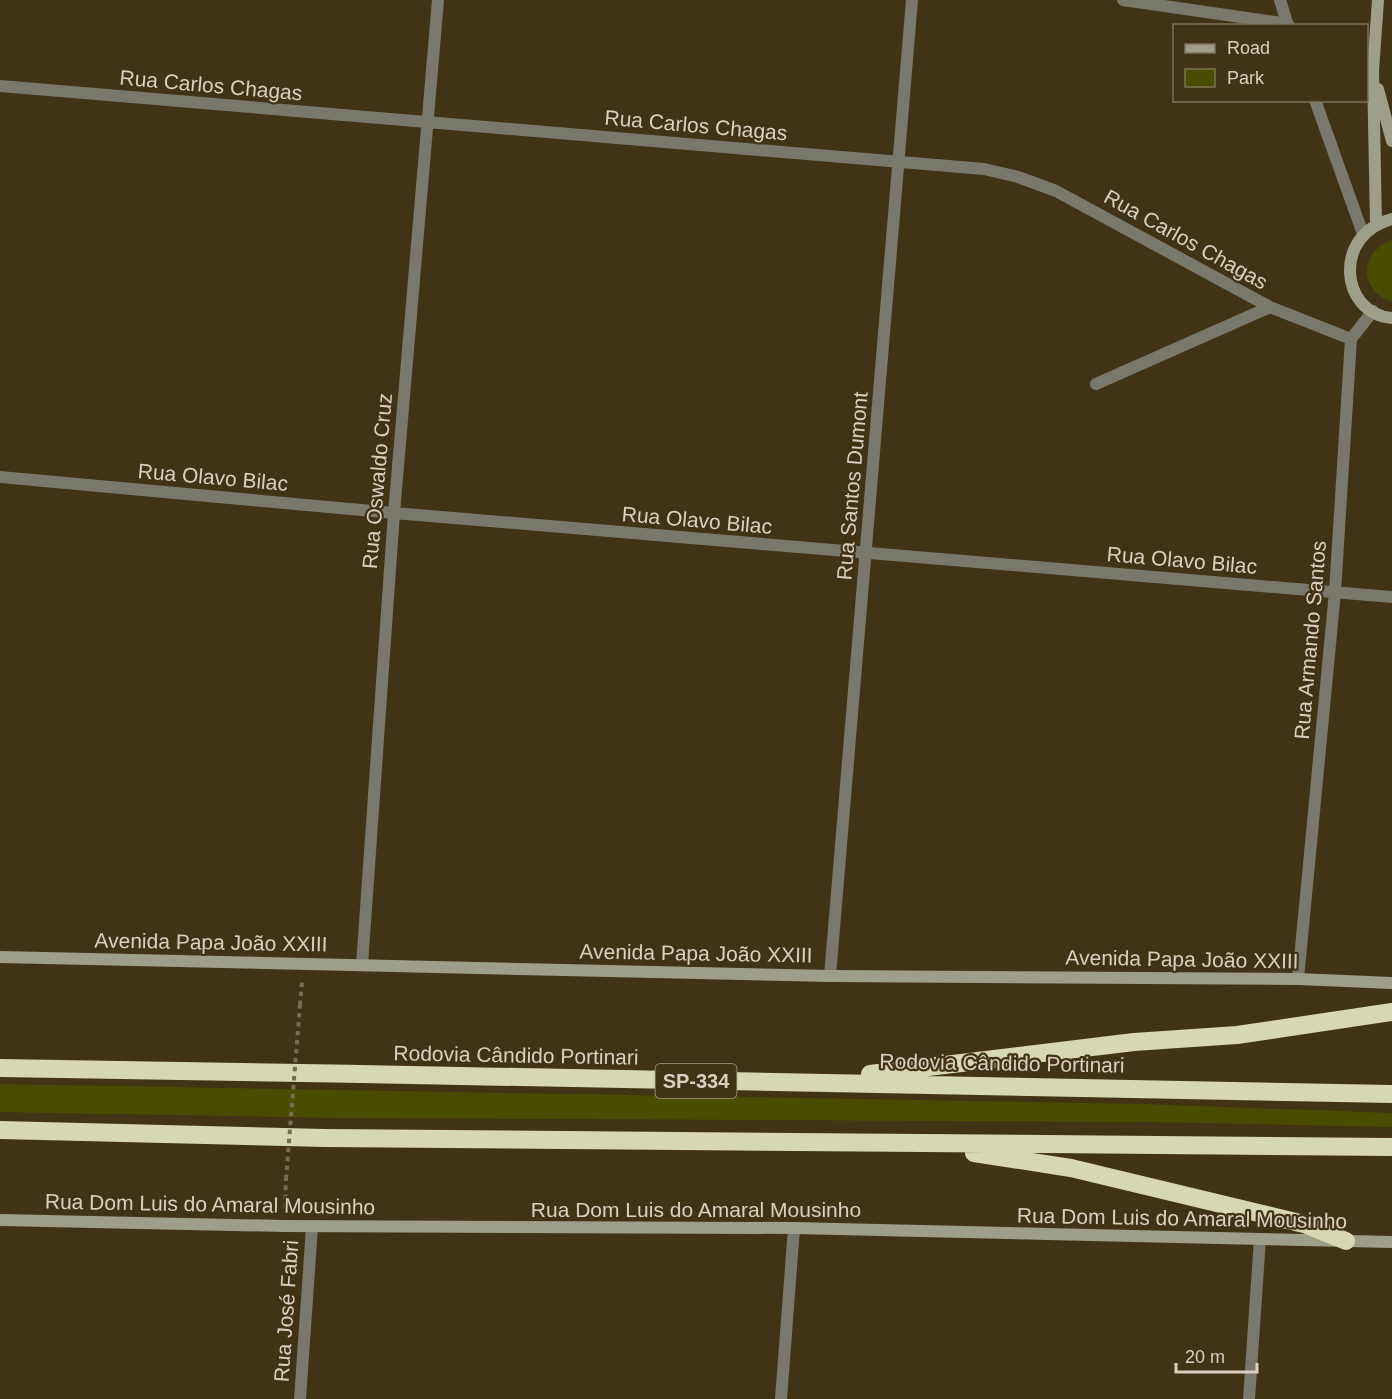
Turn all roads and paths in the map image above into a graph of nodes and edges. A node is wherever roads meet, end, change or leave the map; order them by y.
1 (438, 0) edge
2 (912, 0) edge
3 (1123, 0) edge
4 (1280, 0) edge
5 (1378, 0) edge
6 (1281, 24) edge
7 (1288, 24) edge
8 (1373, 71) junction
9 (0, 86) edge
10 (1316, 102) edge
11 (428, 123) junction
12 (1392, 141) edge
13 (898, 161) junction
14 (1392, 219) edge
15 (1376, 224) junction
16 (1363, 234) junction
17 (1270, 307) junction
18 (1373, 311) junction
19 (1392, 318) edge
20 (1351, 339) junction
21 (1096, 384) dead end
22 (0, 477) edge
23 (394, 513) junction
24 (866, 554) junction
25 (1335, 592) junction
26 (1392, 597) edge
27 (0, 957) edge
28 (362, 965) junction
29 (830, 976) junction
30 (1298, 979) junction
31 (1392, 983) edge
32 (300, 1005) dead end
33 (1392, 1011) edge
34 (0, 1068) edge
35 (795, 1082) junction
36 (1392, 1094) edge
37 (0, 1130) edge
38 (798, 1142) junction
39 (1392, 1147) edge
40 (0, 1220) edge
41 (284, 1226) junction
42 (312, 1227) junction
43 (794, 1228) junction
44 (1260, 1239) junction
45 (1346, 1241) junction
46 (1392, 1242) edge
47 (300, 1399) edge
48 (781, 1399) edge
49 (1249, 1399) edge

1 - 11 street, Rua Oswaldo Cruz
2 - 13 street, Rua Santos Dumont
3 - 6 street
4 - 7 street
5 - 8 main road
8 - 12 main road
8 - 15 main road
9 - 11 street, Rua Carlos Chagas
10 - 16 street
11 - 13 street, Rua Carlos Chagas
11 - 23 street, Rua Oswaldo Cruz
13 - 17 street, Rua Carlos Chagas
13 - 24 street, Rua Santos Dumont
14 - 15 main road
15 - 16 main road
16 - 18 main road
17 - 20 street, Rua Carlos Chagas
17 - 21 street
18 - 19 main road
18 - 20 street
20 - 25 street, Rua Armando Santos
22 - 23 street, Rua Olavo Bilac
23 - 24 street, Rua Olavo Bilac
23 - 28 street, Rua Oswaldo Cruz
24 - 25 street, Rua Olavo Bilac
24 - 29 street, Rua Santos Dumont
25 - 26 street, Rua Olavo Bilac
25 - 30 street, Rua Armando Santos
27 - 28 main road, Avenida Papa João XXIII
28 - 29 main road, Avenida Papa João XXIII
29 - 30 main road, Avenida Papa João XXIII
30 - 31 main road, Avenida Papa João XXIII
32 - 41 path, bridge
33 - 35 highway
34 - 35 highway, Rodovia Cândido Portinari / SP-334
35 - 36 highway, Rodovia Cândido Portinari / SP-334
37 - 38 highway
38 - 39 highway
38 - 45 highway
40 - 41 main road, Rua Dom Luis do Amaral Mousinho
41 - 42 main road, Rua Dom Luis do Amaral Mousinho
42 - 43 main road, Rua Dom Luis do Amaral Mousinho
42 - 47 street, Rua José Fabri
43 - 44 main road, Rua Dom Luis do Amaral Mousinho
43 - 48 street
44 - 45 main road, Rua Dom Luis do Amaral Mousinho
44 - 49 street
45 - 46 main road, Rua Dom Luis do Amaral Mousinho

